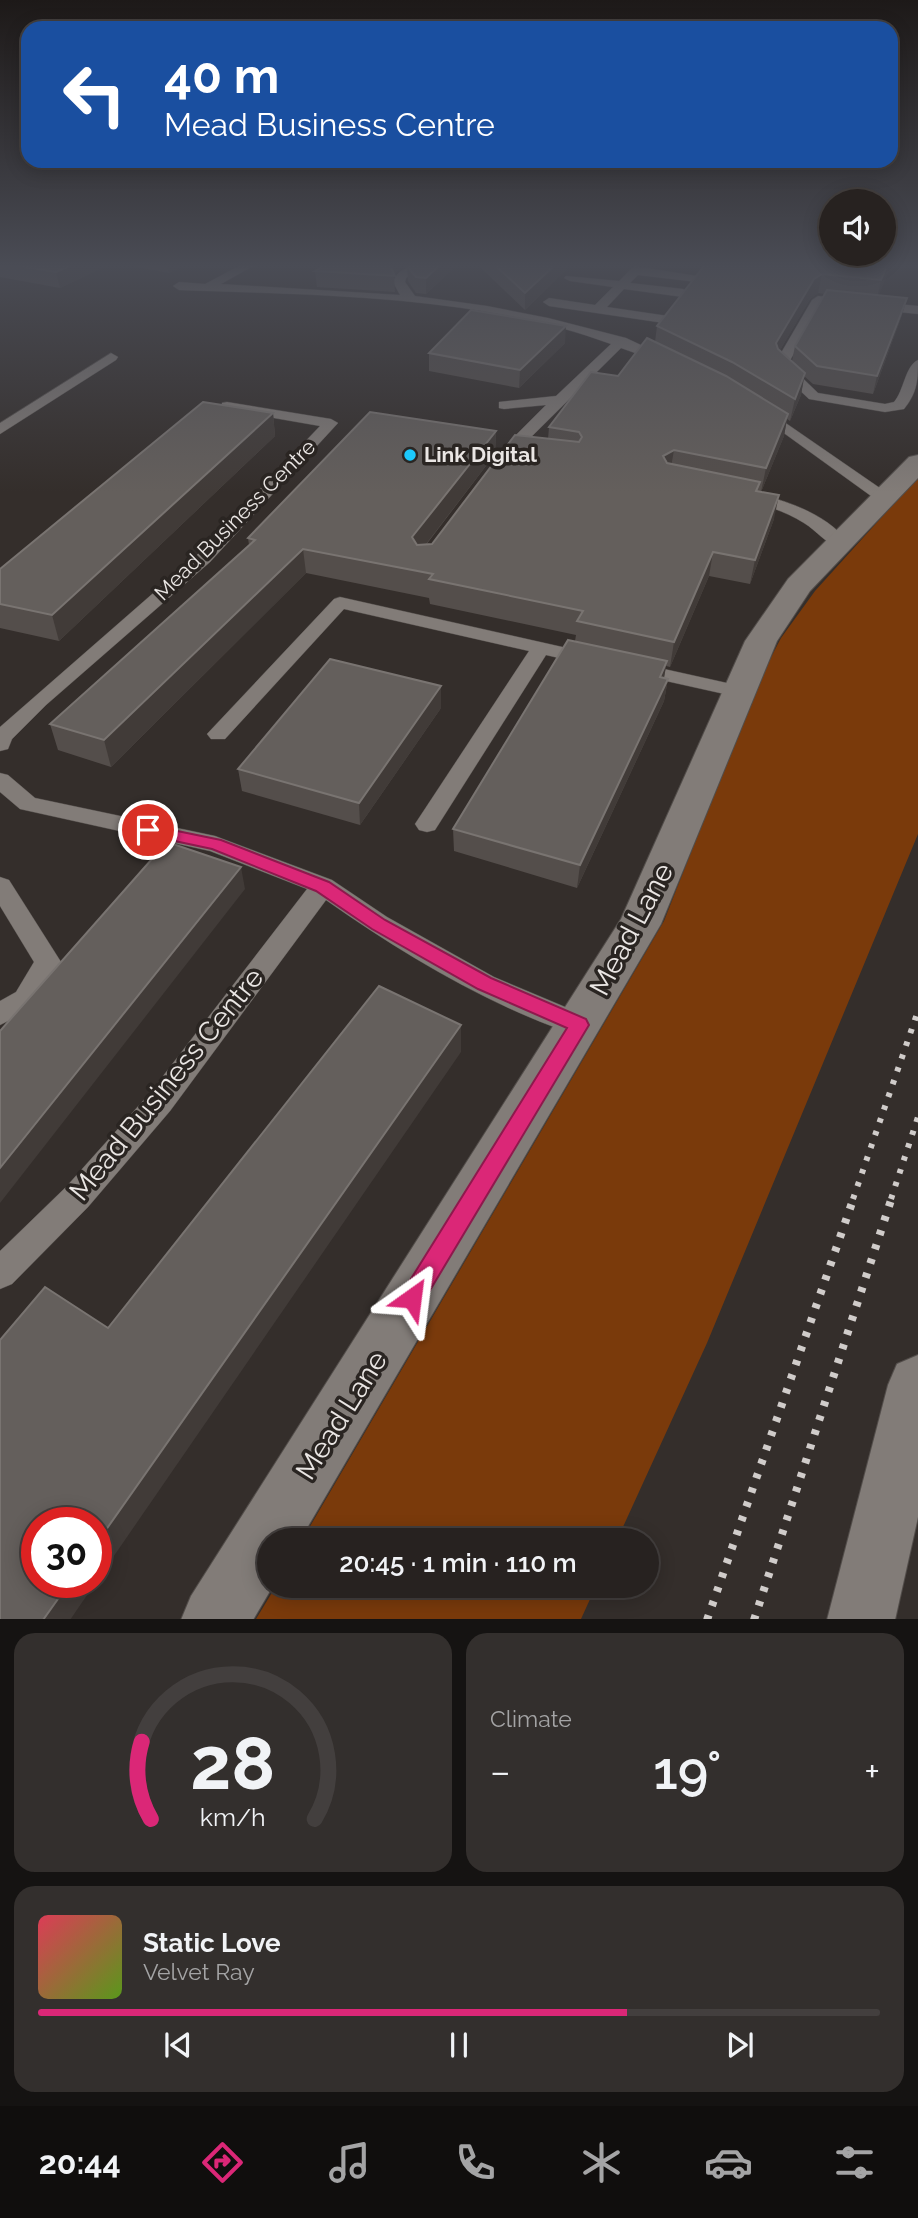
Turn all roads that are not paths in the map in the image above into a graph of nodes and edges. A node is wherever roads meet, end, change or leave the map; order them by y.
1 (621, 341) edge
2 (622, 342) edge
3 (794, 342) edge
4 (111, 357) dead end
5 (918, 364) edge
6 (684, 368) edge
7 (560, 400) junction
8 (745, 400) edge
9 (504, 405) dead end
10 (226, 406) edge
11 (0, 429) edge
12 (534, 454) edge
13 (918, 463) edge
14 (732, 492) edge
15 (884, 498) junction
16 (840, 543) junction
17 (540, 649) junction
18 (738, 691) junction
19 (218, 734) dead end
20 (0, 744) edge
21 (0, 780) edge
22 (427, 824) dead end
23 (0, 886) edge
24 (323, 886) junction
25 (0, 1014) edge
26 (579, 1025) junction
27 (0, 1273) edge
28 (918, 1385) edge
29 (215, 1619) edge
30 (861, 1619) edge

1 - 7 lane
2 - 6 lane
3 - 5 lane
4 - 11 lane
7 - 9 lane
7 - 12 lane
8 - 15 lane
10 - 20 lane, Mead Business Centre
13 - 15 street, Mead Lane
14 - 16 lane
15 - 16 street, Mead Lane
16 - 18 street, Mead Lane
17 - 18 lane
17 - 19 lane
17 - 22 lane
18 - 26 street, Mead Lane
21 - 24 lane
23 - 25 lane
24 - 26 lane
24 - 27 lane, Mead Business Centre
26 - 29 street, Mead Lane
28 - 30 street

